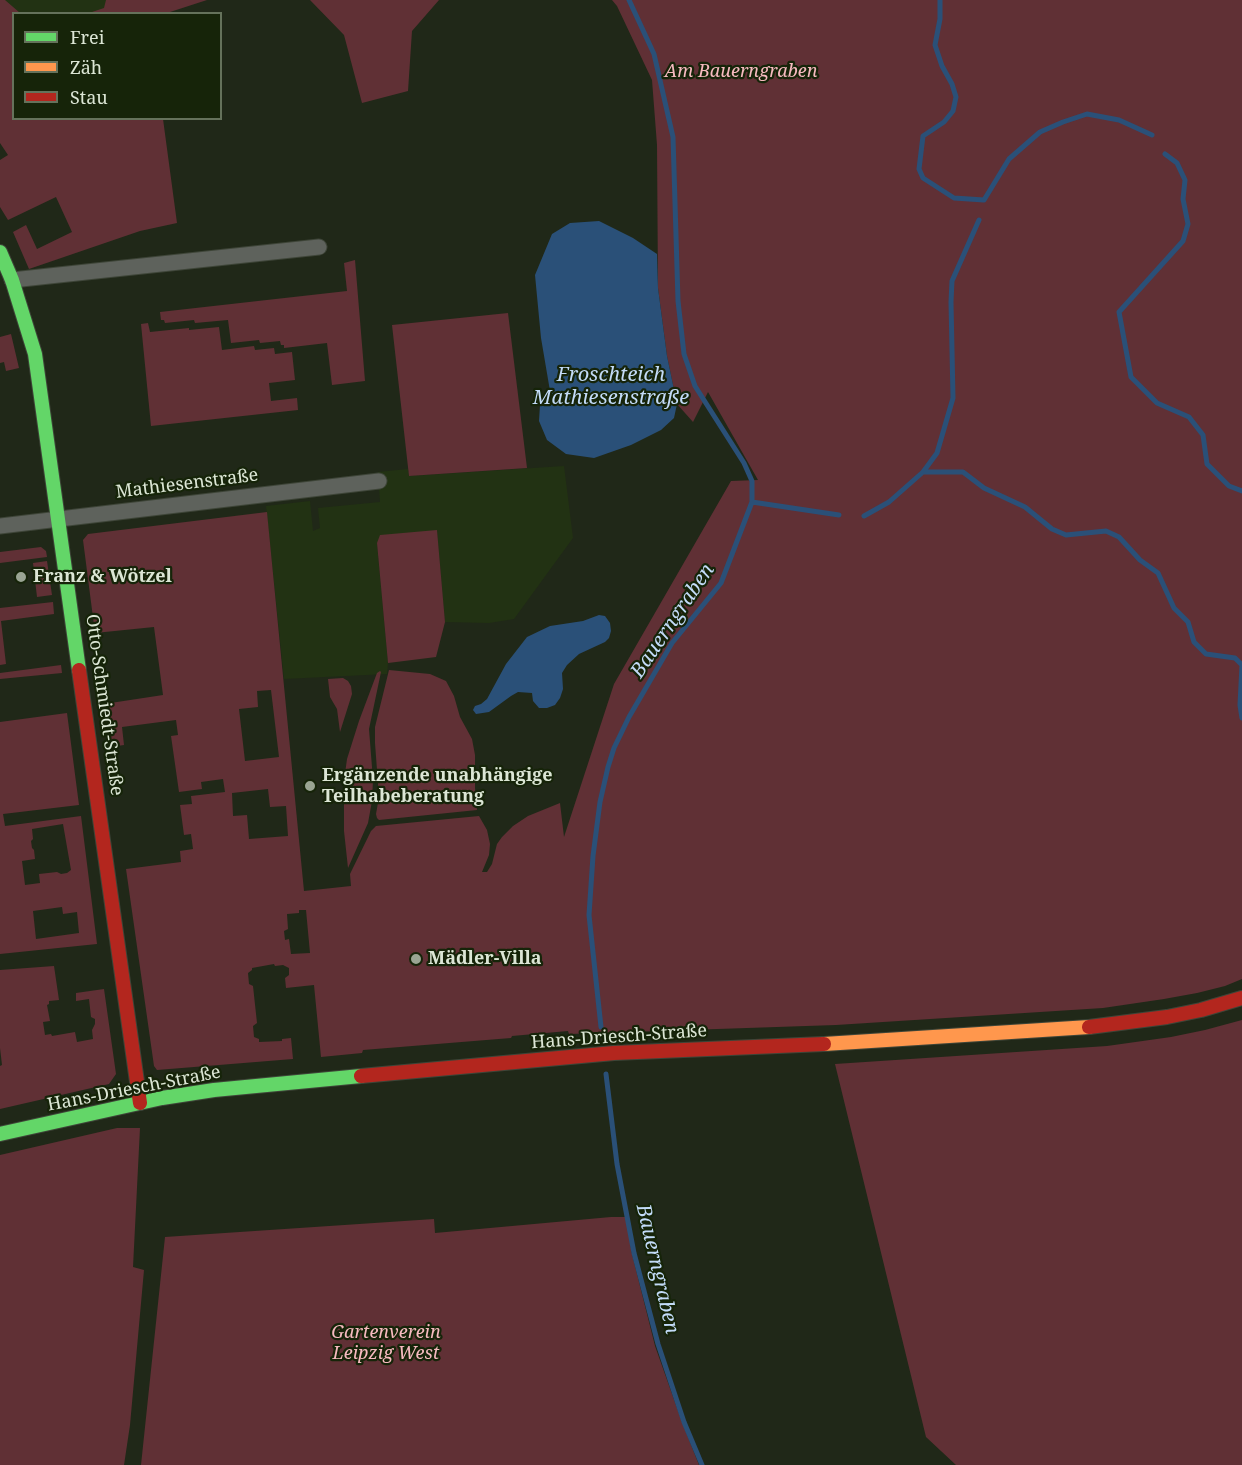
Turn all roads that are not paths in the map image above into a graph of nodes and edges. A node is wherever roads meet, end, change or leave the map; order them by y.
1 (319, 247) dead end
2 (0, 252) edge
3 (12, 280) junction
4 (379, 481) dead end
5 (58, 519) junction
6 (0, 526) edge
7 (1242, 998) edge
8 (140, 1103) junction
9 (0, 1134) edge

1 - 3 street
2 - 3 main road, Otto-Schmiedt-Straße
3 - 5 main road, Otto-Schmiedt-Straße
4 - 5 street, Mathiesenstraße
5 - 6 street, Mathiesenstraße
5 - 8 main road, Otto-Schmiedt-Straße
7 - 8 main road, Hans-Driesch-Straße
8 - 9 main road, Hans-Driesch-Straße

